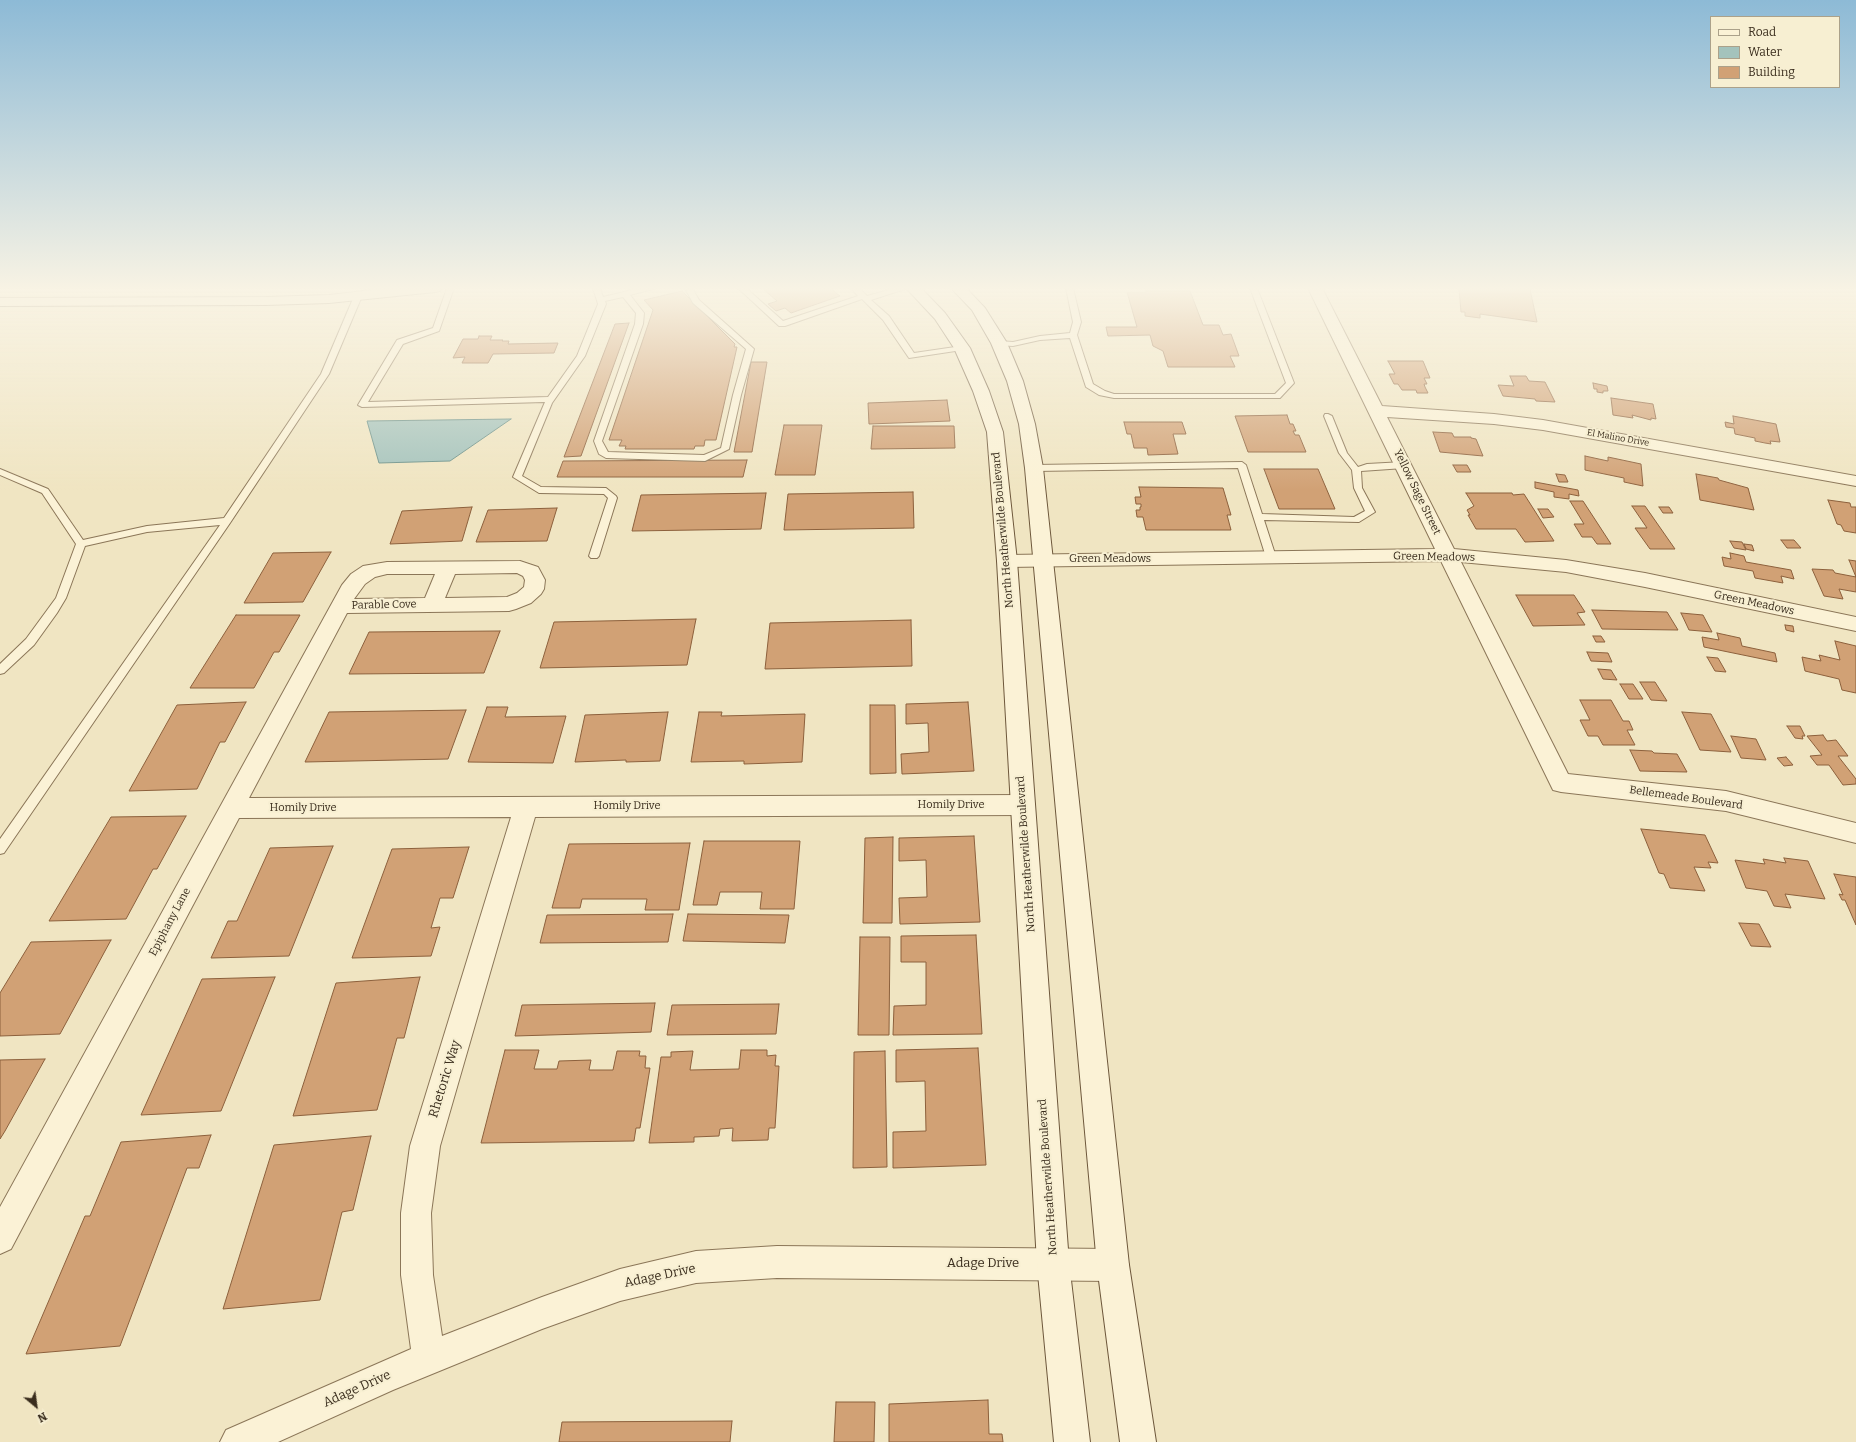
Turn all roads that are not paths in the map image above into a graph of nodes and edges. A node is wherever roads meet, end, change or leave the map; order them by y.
1 (333, 355) edge
2 (392, 355) edge
3 (581, 355) edge
4 (628, 355) edge
5 (748, 355) edge
6 (980, 355) edge
7 (990, 355) edge
8 (1080, 355) edge
9 (1279, 355) edge
10 (1349, 355) edge
11 (551, 399) junction
12 (1377, 411) junction
13 (1328, 416) dead end
14 (1404, 465) junction
15 (1034, 468) junction
16 (1356, 470) junction
17 (0, 472) edge
18 (1856, 481) edge
19 (1258, 517) junction
20 (227, 521) junction
21 (81, 544) junction
22 (1449, 555) junction
23 (594, 556) dead end
24 (1271, 557) junction
25 (1042, 559) junction
26 (1007, 561) junction
27 (448, 567) junction
28 (432, 605) junction
29 (341, 606) junction
30 (1856, 624) edge
31 (0, 670) edge
32 (1561, 782) joint
33 (1023, 805) junction
34 (526, 807) junction
35 (231, 808) junction
36 (1856, 833) edge
37 (0, 849) edge
38 (0, 1238) edge
39 (1053, 1263) junction
40 (1113, 1265) junction
41 (429, 1359) junction
42 (238, 1442) edge
43 (1072, 1442) edge
44 (1138, 1442) edge

1 - 20 lane
2 - 11 lane
3 - 11 lane
4 - 5 lane
6 - 26 street, North Heatherwilde Boulevard
7 - 15 street, North Heatherwilde Boulevard
8 - 9 lane
10 - 12 street, Yellow Sage Street
11 - 23 lane
12 - 14 street, Yellow Sage Street
12 - 18 street, El Malino Drive
13 - 16 lane
14 - 16 lane
14 - 22 street, Yellow Sage Street
15 - 19 lane
15 - 25 street, North Heatherwilde Boulevard
16 - 19 lane
17 - 21 lane
19 - 24 lane
20 - 21 lane
20 - 37 lane
21 - 31 lane
22 - 24 street, Green Meadows
22 - 30 street, Green Meadows
22 - 32 street, Yellow Sage Street
24 - 25 street, Green Meadows
25 - 26 street, Green Meadows
25 - 40 street, North Heatherwilde Boulevard
26 - 33 street, North Heatherwilde Boulevard
27 - 28 street, Parable Cove
27 - 28 street, Parable Cove
27 - 29 street, Parable Cove
28 - 29 street, Parable Cove
29 - 35 street, Epiphany Lane
32 - 36 street, Bellemeade Boulevard
33 - 34 street, Homily Drive
33 - 39 street, North Heatherwilde Boulevard
34 - 35 street, Homily Drive
34 - 41 street, Rhetoric Way
35 - 38 street, Epiphany Lane
39 - 40 street, Adage Drive
39 - 41 street, Adage Drive
39 - 43 street, North Heatherwilde Boulevard
40 - 44 street, North Heatherwilde Boulevard
41 - 42 street, Adage Drive

